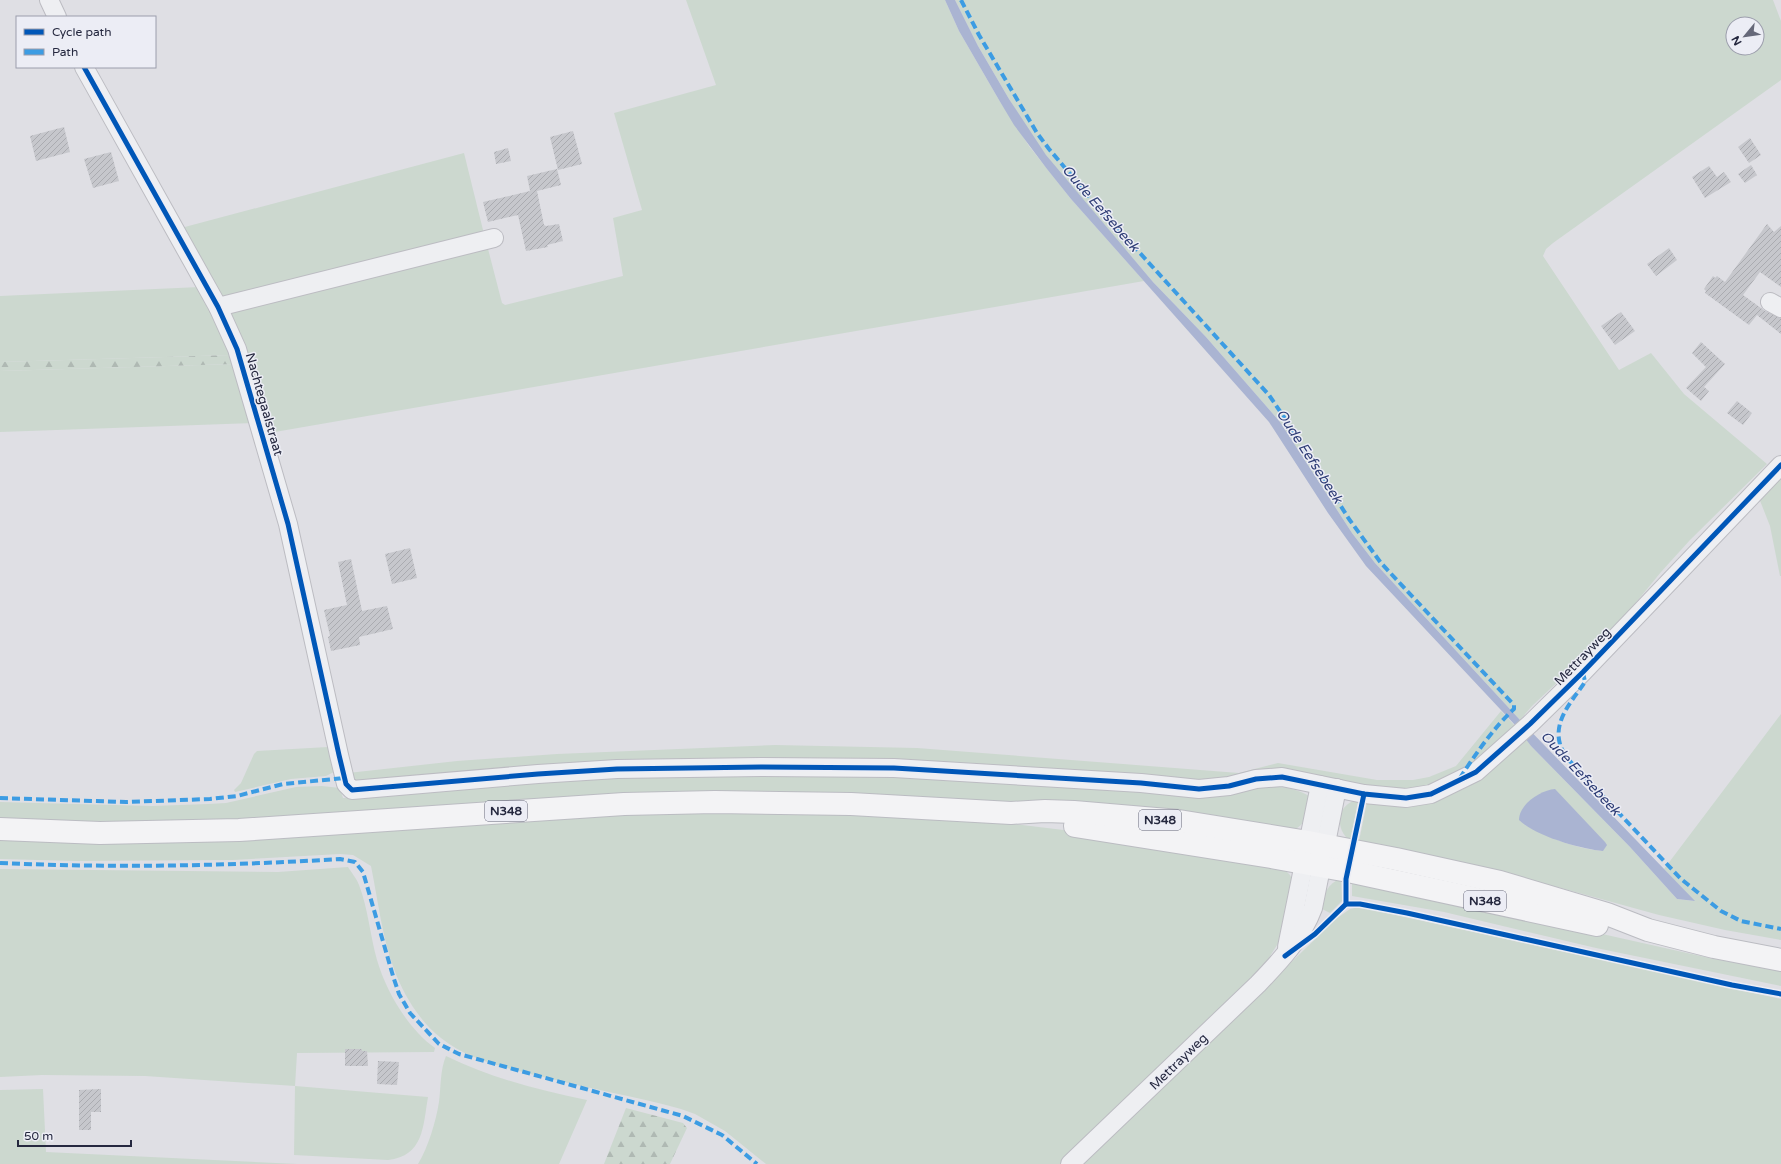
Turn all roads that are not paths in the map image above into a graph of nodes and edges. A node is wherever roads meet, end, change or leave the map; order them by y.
1 (49, 0) edge
2 (57, 16) edge
3 (85, 68) edge
4 (494, 238) dead end
5 (218, 307) junction
6 (1781, 465) edge
7 (1328, 787) junction
8 (1011, 813) junction
9 (0, 829) edge
10 (1317, 843) junction
11 (1313, 865) junction
12 (1648, 930) junction
13 (1781, 960) edge
14 (1070, 1164) edge

1 - 2 street
3 - 5 street, Nachtegaalstraat
4 - 5 street
5 - 7 street, Nachtegaalstraat
6 - 7 street, Mettrayweg
7 - 10 street, Mettrayweg
8 - 9 main road, N348
8 - 10 main road, N348
8 - 11 main road, N348
10 - 11 street, Mettrayweg
10 - 12 main road, N348
11 - 12 main road, N348
11 - 14 street, Mettrayweg
12 - 13 main road, N348

